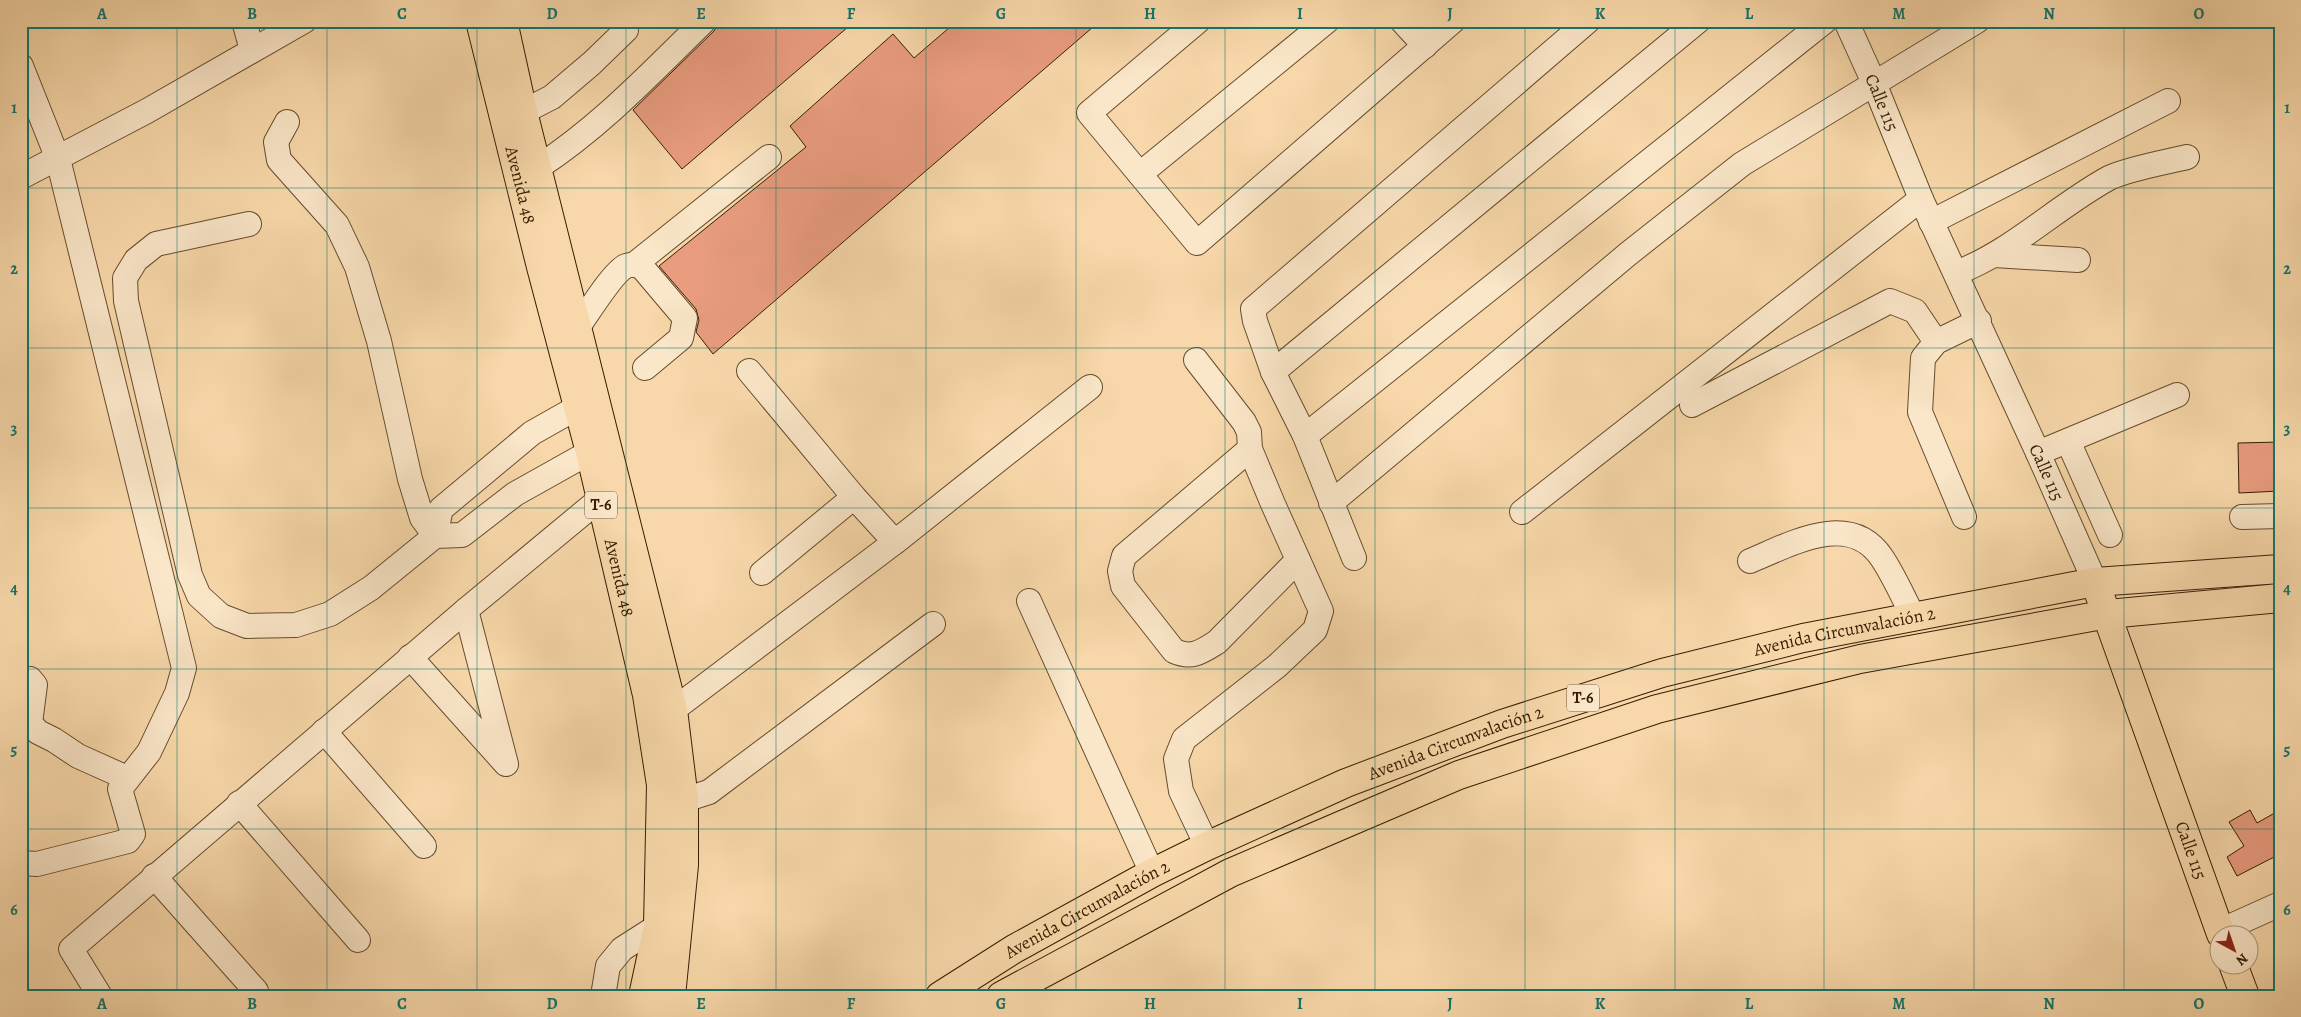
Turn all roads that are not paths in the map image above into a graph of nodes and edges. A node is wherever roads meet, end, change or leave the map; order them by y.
1 (244, 21) edge
2 (304, 21) edge
3 (480, 21) edge
4 (504, 21) edge
5 (704, 21) edge
6 (1198, 21) edge
7 (1327, 21) edge
8 (1402, 21) edge
9 (1453, 21) edge
10 (1588, 21) edge
11 (1698, 21) edge
12 (1846, 21) edge
13 (1977, 21) edge
14 (1820, 23) edge
15 (626, 30) dead end
16 (1425, 46) junction
17 (252, 50) junction
18 (21, 66) edge
19 (1874, 83) junction
20 (2168, 101) dead end
21 (523, 112) junction
22 (287, 122) dead end
23 (2187, 156) dead end
24 (769, 157) dead end
25 (58, 159) junction
26 (537, 168) junction
27 (1140, 174) junction
28 (21, 177) edge
29 (1921, 199) junction
30 (1931, 222) junction
31 (249, 224) dead end
32 (1994, 255) junction
33 (2078, 260) dead end
34 (634, 264) junction
35 (1956, 273) junction
36 (1979, 321) junction
37 (578, 326) junction
38 (1936, 342) junction
39 (1196, 360) dead end
40 (645, 368) dead end
41 (749, 371) dead end
42 (1273, 372) junction
43 (1090, 387) dead end
44 (2177, 395) dead end
45 (1692, 405) dead end
46 (578, 407) junction
47 (1305, 436) junction
48 (2068, 441) junction
49 (1250, 449) junction
50 (590, 452) junction
51 (2038, 453) junction
52 (854, 497) junction
53 (600, 499) junction
54 (1331, 503) junction
55 (1522, 512) dead end
56 (2280, 516) edge
57 (1964, 517) dead end
58 (2242, 517) dead end
59 (2110, 535) dead end
60 (435, 536) junction
61 (895, 542) junction
62 (1354, 558) dead end
63 (1298, 560) junction
64 (1750, 561) dead end
65 (2280, 569) edge
66 (762, 573) dead end
67 (2095, 582) junction
68 (2280, 598) edge
69 (1029, 601) dead end
70 (466, 610) junction
71 (2108, 614) junction
72 (1912, 616) junction
73 (933, 624) dead end
74 (410, 657) junction
75 (30, 678) dead end
76 (673, 710) junction
77 (324, 731) junction
78 (127, 778) junction
79 (684, 800) junction
80 (240, 803) junction
81 (424, 846) dead end
82 (1207, 846) junction
83 (21, 862) edge
84 (1152, 873) junction
85 (154, 876) junction
86 (2280, 904) edge
87 (2218, 924) edge
88 (2239, 924) edge
89 (658, 926) junction
90 (358, 940) dead end
91 (2237, 974) edge
92 (256, 991) dead end
93 (100, 996) edge
94 (603, 996) edge
95 (643, 996) edge
96 (671, 996) edge
97 (940, 996) edge
98 (1001, 996) edge
99 (2245, 996) edge

1 - 17 street
2 - 17 street
3 - 46 main road, Avenida 48 / T-6
4 - 21 main road, Avenida 48 / T-6
5 - 26 street
6 - 27 street
7 - 27 street
8 - 16 street
9 - 16 street
10 - 42 street
11 - 42 street
12 - 19 street, Calle 115
13 - 19 street
14 - 47 street
15 - 21 street
16 - 27 street
17 - 25 street
18 - 25 street
19 - 29 street, Calle 115
19 - 54 street
20 - 30 street
21 - 26 main road, Avenida 48 / T-6
22 - 60 street
23 - 32 street
24 - 34 street
25 - 28 street
25 - 78 street
26 - 37 main road, Avenida 48 / T-6
29 - 30 street, Calle 115
29 - 55 street
30 - 35 street, Calle 115
31 - 60 street
32 - 33 street
32 - 35 street
34 - 37 street
34 - 40 street
35 - 36 street, Calle 115
36 - 38 street
36 - 51 street, Calle 115
37 - 76 main road, Avenida 48 / T-6
38 - 45 street
38 - 57 street
39 - 49 street
41 - 52 street
42 - 47 street
43 - 61 street
44 - 48 street
46 - 50 main road, Avenida 48 / T-6
46 - 60 street
47 - 54 street
48 - 51 street
48 - 59 street
49 - 63 street
49 - 63 street
50 - 53 main road, Avenida 48 / T-6
50 - 60 street
51 - 67 street, Calle 115
52 - 61 street
52 - 66 street
53 - 70 street
53 - 89 main road, Avenida 48 / T-6
54 - 62 street
56 - 58 street
61 - 76 street
63 - 82 street
64 - 72 street
65 - 67 main road, Avenida Circunvalación 2 / T-6
67 - 71 main road, Calle 115
67 - 72 main road, Avenida Circunvalación 2 / T-6
68 - 71 main road, Avenida Circunvalación 2 / T-6
69 - 84 street
70 - 74 street
70 - 74 street
71 - 87 main road, Calle 115
71 - 98 main road, Avenida Circunvalación 2 / T-6
72 - 82 main road, Avenida Circunvalación 2 / T-6
73 - 79 street
74 - 77 street
75 - 78 street
76 - 79 main road, Avenida 48 / T-6
77 - 80 street
77 - 81 street
78 - 83 street
79 - 96 main road, Avenida 48 / T-6
80 - 85 street
80 - 90 street
82 - 84 main road, Avenida Circunvalación 2 / T-6
84 - 97 main road, Avenida Circunvalación 2 / T-6
85 - 92 street
85 - 93 street
86 - 88 street
89 - 94 street
89 - 95 main road, Avenida 48 / T-6
91 - 99 main road

